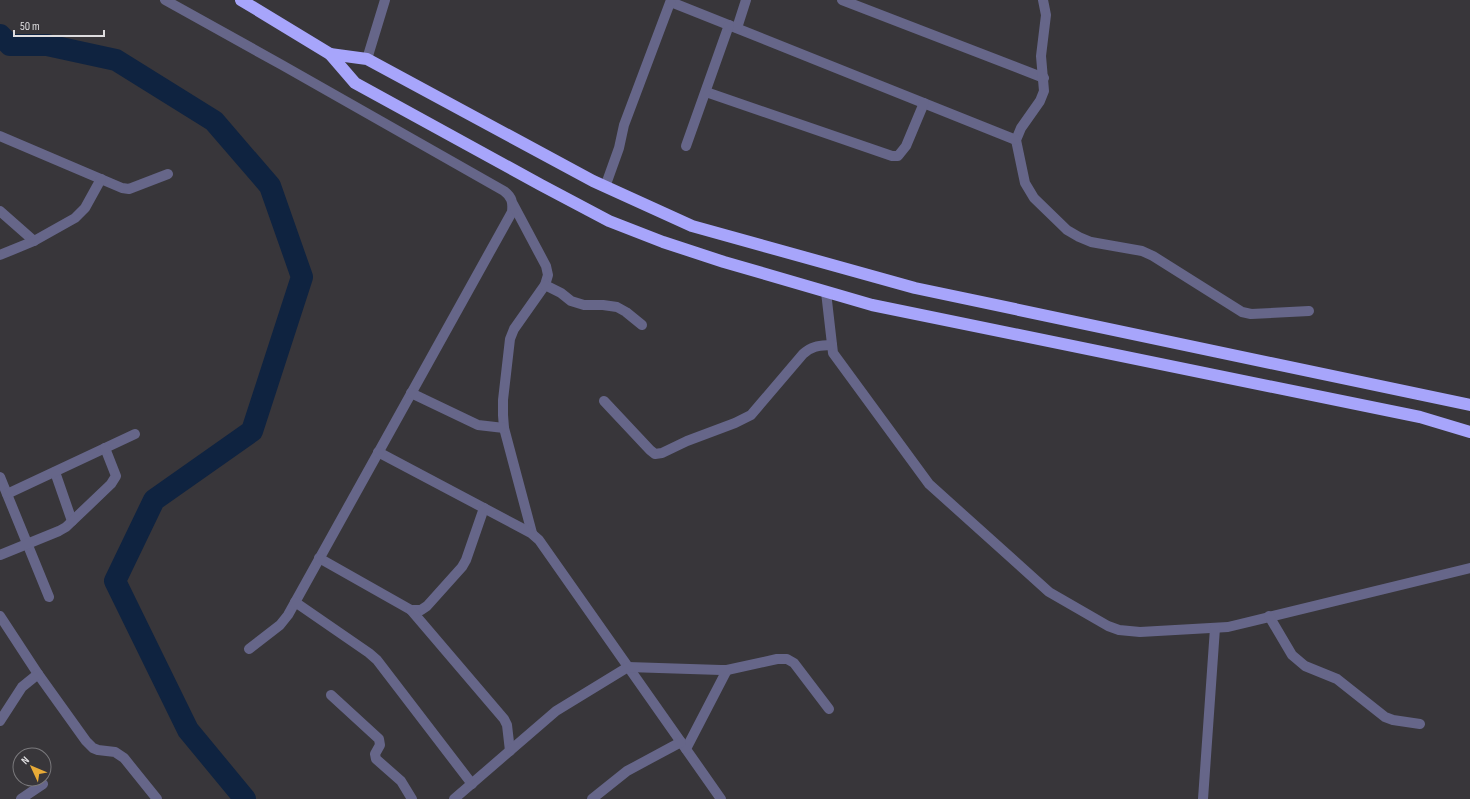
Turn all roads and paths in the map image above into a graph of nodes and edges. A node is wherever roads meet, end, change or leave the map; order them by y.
1 (165, 0) edge
2 (241, 0) edge
3 (385, 0) edge
4 (746, 0) edge
5 (842, 0) edge
6 (1043, 0) edge
7 (671, 1) edge
8 (733, 26) junction
9 (330, 54) junction
10 (367, 59) junction
11 (1044, 78) junction
12 (706, 92) junction
13 (924, 103) junction
14 (0, 136) edge
15 (1016, 140) junction
16 (686, 146) dead end
17 (168, 174) dead end
18 (101, 179) junction
19 (605, 187) junction
20 (513, 204) junction
21 (0, 211) edge
22 (34, 241) junction
23 (0, 256) edge
24 (545, 285) junction
25 (826, 292) junction
26 (1310, 311) dead end
27 (642, 325) dead end
28 (832, 345) junction
29 (411, 393) junction
30 (604, 401) dead end
31 (1470, 405) edge
32 (504, 428) junction
33 (1470, 432) edge
34 (135, 434) dead end
35 (105, 448) junction
36 (378, 452) junction
37 (55, 472) junction
38 (0, 478) edge
39 (7, 494) junction
40 (484, 508) junction
41 (72, 521) junction
42 (532, 533) junction
43 (27, 543) junction
44 (0, 556) edge
45 (319, 558) junction
46 (1470, 568) edge
47 (49, 597) dead end
48 (295, 602) junction
49 (411, 610) junction
50 (1269, 616) junction
51 (1, 621) edge
52 (1215, 628) junction
53 (249, 649) dead end
54 (628, 667) junction
55 (727, 670) junction
56 (38, 674) junction
57 (331, 695) dead end
58 (829, 709) dead end
59 (0, 721) edge
60 (1420, 724) dead end
61 (683, 745) junction
62 (510, 751) junction
63 (472, 784) junction
64 (39, 787) edge
65 (21, 799) edge
66 (157, 799) edge
67 (412, 799) edge
68 (454, 799) edge
69 (592, 799) edge
70 (721, 799) edge
71 (1203, 799) edge

1 - 20 street
2 - 9 highway
3 - 10 street
4 - 8 street
5 - 11 street
6 - 11 street
7 - 8 street
7 - 19 street
8 - 12 street
8 - 13 street
9 - 10 highway
9 - 25 highway
10 - 19 highway
11 - 15 street
12 - 13 street
12 - 16 street
13 - 15 street
14 - 18 street
15 - 26 street
17 - 18 street
18 - 22 street
19 - 31 highway
20 - 24 street
20 - 29 street
21 - 22 street
22 - 23 street
24 - 27 street
24 - 32 street
25 - 28 street
25 - 33 highway
28 - 30 street
28 - 52 street
29 - 32 street
29 - 36 street
32 - 42 street
34 - 35 street
35 - 37 street
35 - 41 street
36 - 40 street
36 - 45 street
37 - 39 street
37 - 41 street
38 - 39 street
39 - 43 street
40 - 42 street
40 - 49 street
41 - 43 street
42 - 54 street
43 - 44 street
43 - 47 street
45 - 48 street
45 - 49 street
46 - 50 street
48 - 53 street
48 - 63 street
49 - 62 street
50 - 52 street
50 - 60 street
51 - 56 street
52 - 71 street
54 - 55 street
54 - 61 street
54 - 62 street
55 - 58 street
55 - 61 street
56 - 59 street
56 - 66 street
57 - 67 street
61 - 69 street
61 - 70 street
62 - 63 street
63 - 68 street
64 - 65 street

